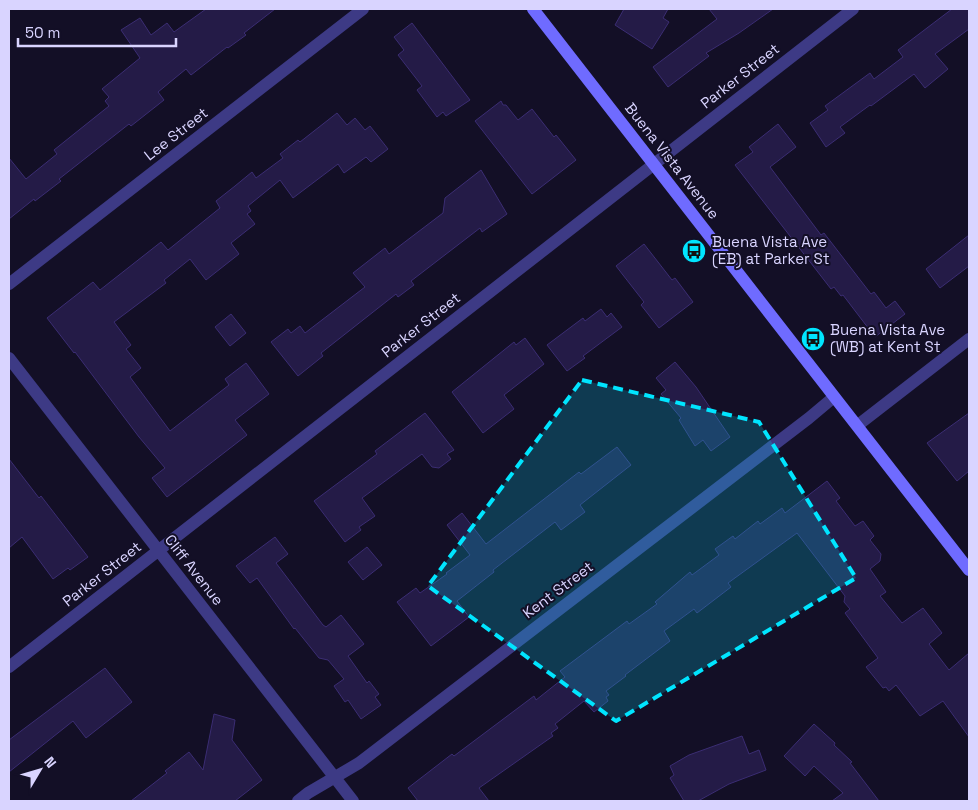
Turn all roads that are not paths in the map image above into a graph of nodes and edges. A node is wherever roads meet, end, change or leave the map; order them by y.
1 (363, 9) edge
2 (533, 9) edge
3 (853, 9) edge
4 (653, 164) junction
5 (9, 284) edge
6 (969, 339) edge
7 (9, 358) edge
8 (834, 397) junction
9 (858, 425) junction
10 (159, 550) junction
11 (969, 570) edge
12 (9, 667) edge
13 (335, 778) junction
14 (298, 801) edge
15 (353, 801) edge

1 - 5 street, Lee Street
2 - 4 street, Buena Vista Avenue
3 - 4 street, Parker Street
4 - 8 street, Buena Vista Avenue
4 - 10 street, Parker Street
6 - 9 street
7 - 10 street, Cliff Avenue
8 - 9 street, Buena Vista Avenue
8 - 13 street, Kent Street
9 - 11 street, Buena Vista Avenue
10 - 12 street, Parker Street
10 - 13 street, Cliff Avenue
13 - 14 street, Kent Street
13 - 15 street, Cliff Avenue

